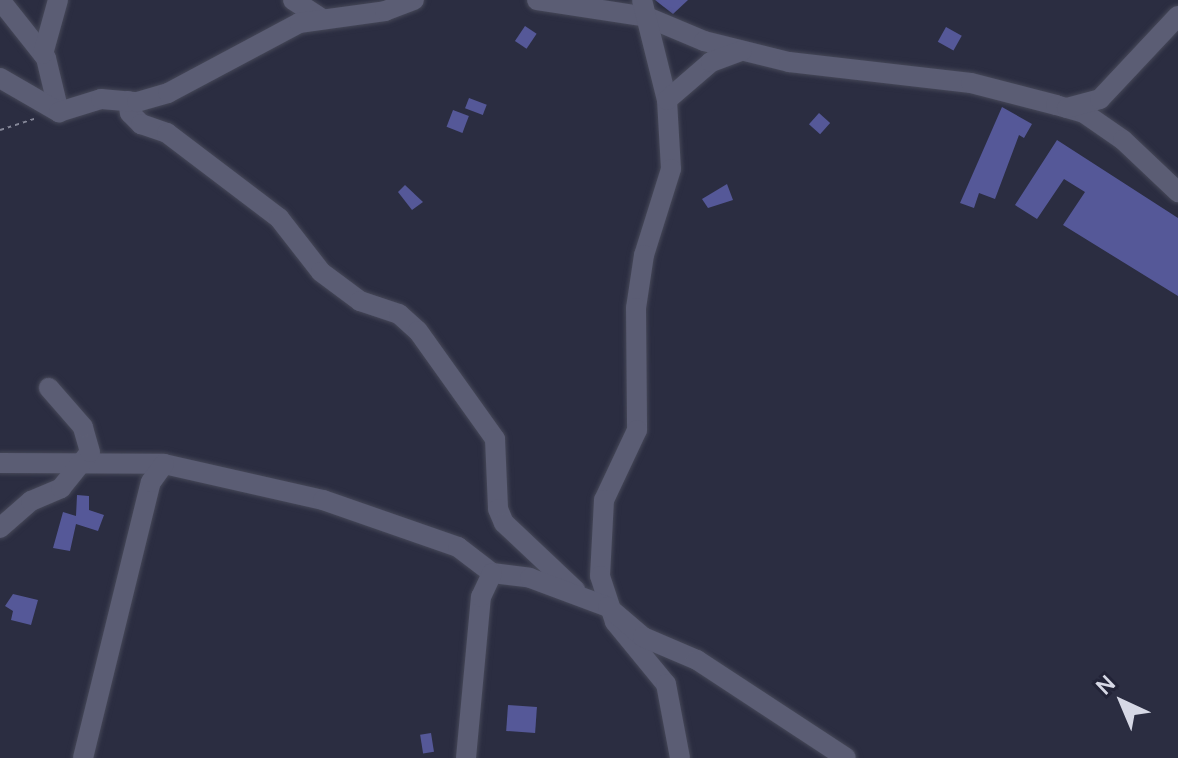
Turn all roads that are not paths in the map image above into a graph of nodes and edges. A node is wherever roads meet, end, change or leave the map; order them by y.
1 (0, 0) edge
2 (58, 0) edge
3 (293, 0) edge
4 (414, 0) edge
5 (537, 0) edge
6 (645, 5) edge
7 (1178, 16) edge
8 (321, 18) junction
9 (742, 51) junction
10 (43, 54) junction
11 (0, 78) edge
12 (667, 100) junction
13 (128, 101) junction
14 (1067, 108) junction
15 (59, 112) junction
16 (1178, 192) edge
17 (49, 388) dead end
18 (86, 460) junction
19 (0, 463) edge
20 (164, 464) junction
21 (0, 528) edge
22 (492, 573) junction
23 (587, 598) junction
24 (608, 607) junction
25 (83, 758) edge
26 (466, 758) edge
27 (680, 758) edge
28 (846, 758) edge

1 - 10 street
2 - 10 street
3 - 8 street
4 - 8 street
5 - 6 street
6 - 9 street
6 - 12 street
7 - 14 street
8 - 13 street
9 - 12 street
9 - 14 street
10 - 15 street
11 - 15 street
12 - 24 street
13 - 15 street
13 - 23 street
14 - 16 street
17 - 18 street
18 - 19 street
18 - 20 street
18 - 21 street
20 - 22 street
20 - 25 street
22 - 23 street
22 - 26 street
23 - 24 street
24 - 27 street
24 - 28 street

